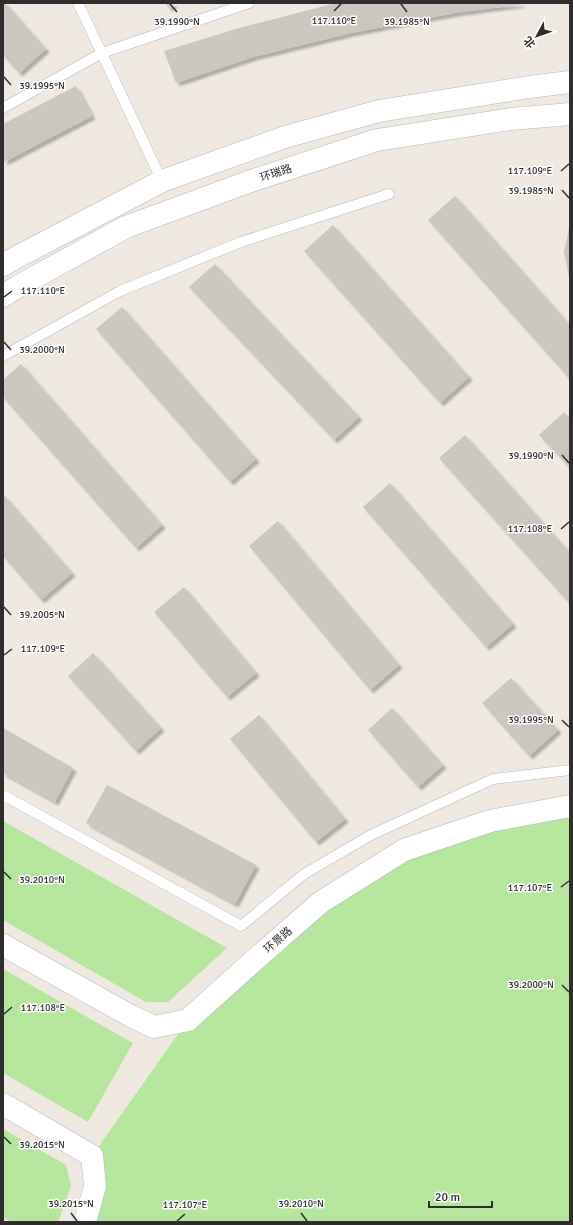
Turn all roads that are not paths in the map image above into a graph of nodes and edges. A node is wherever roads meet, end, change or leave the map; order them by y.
1 (78, 3) edge
2 (249, 3) edge
3 (102, 53) junction
4 (570, 82) edge
5 (3, 108) edge
6 (570, 114) edge
7 (162, 181) junction
8 (389, 194) dead end
9 (3, 265) edge
10 (3, 296) edge
11 (3, 356) edge
12 (570, 770) edge
13 (3, 795) edge
14 (570, 806) edge
15 (3, 945) edge
16 (3, 1104) edge
17 (85, 1222) edge

1 - 3 lane
2 - 3 lane
3 - 5 lane
3 - 7 lane
4 - 7 main road
6 - 10 main road, 环瑞路
7 - 9 main road
8 - 11 lane
12 - 13 lane
14 - 15 main road, 环景路
16 - 17 main road

